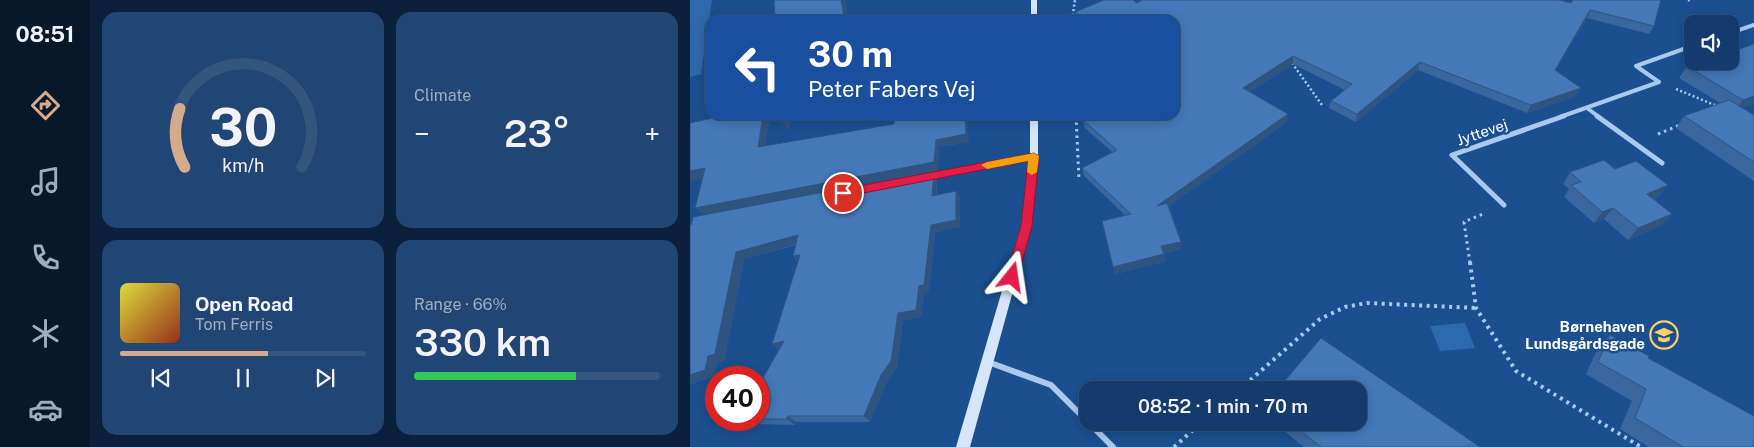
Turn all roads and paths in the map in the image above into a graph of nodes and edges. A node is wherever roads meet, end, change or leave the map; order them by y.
1 (1034, 0) edge
2 (1075, 0) edge
3 (1034, 15) edge
4 (1073, 15) edge
5 (1754, 25) edge
6 (1739, 30) edge
7 (1684, 49) edge
8 (1288, 56) edge
9 (1659, 82) junction
10 (1322, 105) dead end
11 (1587, 108) junction
12 (1714, 112) edge
13 (1034, 120) edge
14 (1076, 120) edge
15 (1688, 122) edge
16 (1635, 143) junction
17 (1034, 156) junction
18 (1662, 163) dead end
19 (919, 178) edge
20 (1079, 178) dead end
21 (1504, 205) joint
22 (1476, 308) junction
23 (988, 362) junction
24 (1249, 381) edge
25 (1079, 413) edge
26 (1097, 431) edge
27 (1192, 431) edge
28 (963, 447) edge
29 (1113, 447) edge
30 (1174, 447) edge
31 (1641, 447) edge

1 - 3 street
2 - 4 path
5 - 6 street
7 - 9 street
8 - 10 path
9 - 11 street, Jyttevej
9 - 12 path
11 - 16 street
11 - 21 street, Jyttevej
13 - 17 street
14 - 20 path
15 - 16 path
16 - 18 street
17 - 19 street
17 - 23 street
21 - 22 path
22 - 24 path
22 - 31 path
23 - 25 street
23 - 28 street
26 - 29 street
27 - 30 path

